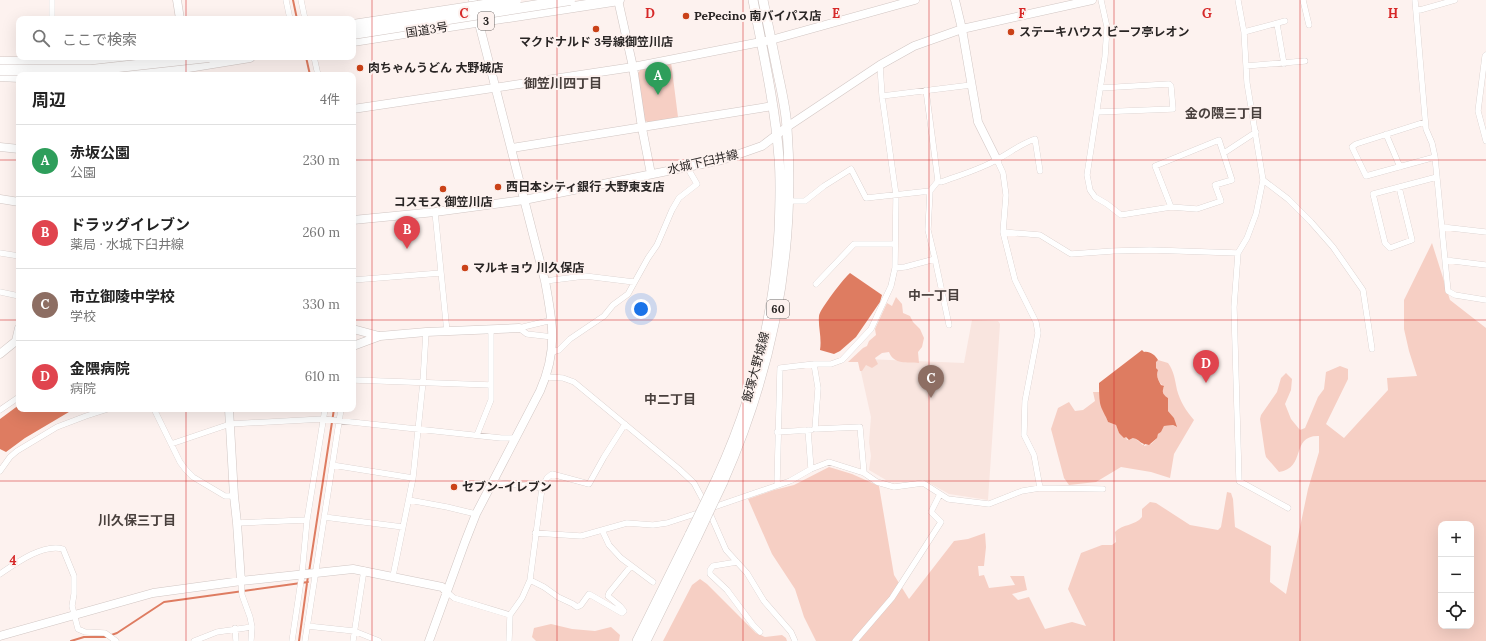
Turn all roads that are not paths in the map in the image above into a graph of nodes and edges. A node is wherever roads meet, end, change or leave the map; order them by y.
1 (52, 0) edge
2 (177, 0) edge
3 (286, 0) edge
4 (301, 0) edge
5 (492, 0) edge
6 (516, 0) edge
7 (570, 0) edge
8 (619, 0) edge
9 (753, 0) edge
10 (763, 0) edge
11 (915, 0) edge
12 (955, 0) edge
13 (1092, 0) edge
14 (1101, 0) edge
15 (1238, 0) edge
16 (1303, 0) edge
17 (1415, 0) edge
18 (1455, 0) edge
19 (474, 1) edge
20 (1416, 9) junction
21 (52, 16) edge
22 (180, 16) edge
23 (289, 16) edge
24 (304, 16) edge
25 (478, 22) junction
26 (1285, 22) dead end
27 (356, 23) edge
28 (356, 24) edge
29 (1277, 24) junction
30 (1309, 25) dead end
31 (962, 29) junction
32 (1244, 32) junction
33 (356, 34) edge
34 (771, 40) junction
35 (356, 41) edge
36 (761, 42) junction
37 (1486, 55) edge
38 (0, 58) edge
39 (16, 58) edge
40 (111, 60) edge
41 (182, 60) edge
42 (229, 60) edge
43 (315, 60) edge
44 (1305, 61) dead end
45 (0, 62) edge
46 (1284, 64) junction
47 (880, 65) junction
48 (188, 66) edge
49 (1246, 66) junction
50 (633, 67) junction
51 (0, 70) edge
52 (135, 72) edge
53 (317, 72) edge
54 (0, 76) edge
55 (16, 76) edge
56 (971, 85) junction
57 (496, 87) junction
58 (1100, 88) junction
59 (926, 90) junction
60 (882, 96) junction
61 (773, 106) junction
62 (356, 109) edge
63 (1097, 112) junction
64 (1425, 122) junction
65 (787, 127) junction
66 (642, 128) junction
67 (1256, 132) junction
68 (1386, 134) junction
69 (777, 135) junction
70 (1486, 141) edge
71 (0, 147) edge
72 (512, 148) junction
73 (16, 149) edge
74 (1224, 153) junction
75 (1435, 157) junction
76 (997, 160) junction
77 (687, 167) junction
78 (1400, 167) junction
79 (1040, 171) dead end
80 (651, 174) junction
81 (1437, 177) junction
82 (1263, 180) junction
83 (938, 181) junction
84 (1399, 187) junction
85 (930, 191) junction
86 (896, 195) junction
87 (0, 198) edge
88 (524, 200) junction
89 (16, 201) edge
90 (789, 201) junction
91 (1171, 207) junction
92 (435, 212) junction
93 (356, 220) edge
94 (1442, 227) junction
95 (1003, 232) junction
96 (1486, 232) edge
97 (895, 244) junction
98 (0, 253) edge
99 (1238, 253) junction
100 (16, 256) edge
101 (935, 259) junction
102 (1445, 260) junction
103 (1486, 265) edge
104 (895, 268) junction
105 (441, 273) junction
106 (356, 280) edge
107 (545, 281) junction
108 (634, 282) junction
109 (816, 284) dead end
110 (0, 292) edge
111 (16, 295) edge
112 (1486, 300) edge
113 (552, 320) junction
114 (949, 325) dead end
115 (519, 328) junction
116 (491, 330) junction
117 (356, 331) edge
118 (426, 332) junction
119 (448, 332) junction
120 (380, 336) junction
121 (553, 337) junction
122 (16, 344) edge
123 (356, 345) edge
124 (1372, 349) dead end
125 (552, 352) junction
126 (0, 354) edge
127 (814, 364) junction
128 (546, 377) junction
129 (356, 380) edge
130 (423, 382) junction
131 (491, 385) junction
132 (16, 399) edge
133 (1, 407) edge
134 (99, 412) edge
135 (155, 412) edge
136 (229, 412) edge
137 (325, 412) edge
138 (340, 412) edge
139 (324, 419) junction
140 (338, 421) junction
141 (230, 424) junction
142 (625, 424) junction
143 (419, 429) junction
144 (815, 429) junction
145 (808, 430) junction
146 (777, 432) junction
147 (477, 435) junction
148 (516, 438) junction
149 (171, 444) junction
150 (332, 465) junction
151 (810, 469) junction
152 (0, 471) edge
153 (864, 473) junction
154 (413, 478) junction
155 (720, 480) junction
156 (493, 482) junction
157 (777, 485) junction
158 (542, 488) junction
159 (1040, 488) junction
160 (1103, 489) dead end
161 (940, 494) junction
162 (234, 496) junction
163 (408, 500) junction
164 (1288, 508) dead end
165 (708, 509) junction
166 (476, 514) junction
167 (324, 517) junction
168 (307, 520) junction
169 (237, 523) junction
170 (403, 527) junction
171 (602, 530) junction
172 (535, 533) junction
173 (694, 535) junction
174 (737, 562) junction
175 (631, 566) junction
176 (364, 570) junction
177 (316, 572) junction
178 (0, 574) edge
179 (302, 574) junction
180 (393, 576) junction
181 (530, 580) junction
182 (653, 582) dead end
183 (241, 584) junction
184 (446, 591) junction
185 (74, 615) junction
186 (510, 615) junction
187 (308, 626) junction
188 (252, 627) junction
189 (235, 628) junction
190 (354, 631) junction
191 (760, 632) dead end
192 (0, 636) edge
193 (115, 640) edge
194 (194, 641) edge
195 (236, 641) edge
196 (251, 641) edge
197 (292, 641) edge
198 (305, 641) edge
199 (352, 641) edge
200 (379, 641) edge
201 (429, 641) edge
202 (508, 641) edge
203 (637, 641) edge
204 (646, 641) edge
205 (795, 641) edge
206 (855, 641) edge

1 - 21 street
2 - 22 street
3 - 23 street
4 - 24 street
5 - 19 highway, 国道3号 / 3
6 - 28 highway, bridge
7 - 33 highway, bridge
8 - 25 highway, 国道3号 / 3
8 - 50 street
9 - 36 main road, 飯塚大野城線 / 60
10 - 34 main road, 飯塚大野城線 / 60
11 - 34 street
12 - 31 street
13 - 31 street, 水城下臼井線
14 - 58 street
15 - 32 street
16 - 30 street
17 - 20 street
18 - 20 street
19 - 25 street
19 - 27 highway, 国道3号 / 3
20 - 64 street
25 - 35 highway, 国道3号 / 3
25 - 57 street
26 - 29 street
29 - 32 street
29 - 46 street
31 - 47 street, 水城下臼井線
31 - 56 street
32 - 49 street
34 - 36 street
34 - 65 main road, 飯塚大野城線 / 60
36 - 50 street
36 - 61 main road, 飯塚大野城線 / 60
37 - 70 street
38 - 39 highway
40 - 45 highway
41 - 51 highway, bridge
42 - 48 highway
43 - 53 street
44 - 46 street
46 - 49 street
47 - 60 street
47 - 65 street, 水城下臼井線
48 - 52 highway
49 - 67 street
50 - 57 street
50 - 66 street
54 - 55 highway
56 - 59 street
56 - 76 street
57 - 62 street
57 - 72 street
58 - 63 street
58 - 63 street
59 - 60 street
59 - 83 street
60 - 86 street
61 - 66 street
61 - 69 main road, 飯塚大野城線 / 60
63 - 91 street
64 - 68 street
64 - 75 street
65 - 69 street, 水城下臼井線
65 - 90 main road, 飯塚大野城線 / 60
66 - 72 street
66 - 80 street
67 - 74 street
67 - 82 street
68 - 78 street
68 - 78 street
69 - 77 street, 水城下臼井線
69 - 155 main road, 飯塚大野城線 / 60
71 - 73 street
72 - 88 street
74 - 91 street
74 - 91 street
75 - 78 street
75 - 81 street
76 - 79 street
76 - 83 street
76 - 95 street
77 - 80 street, 水城下臼井線
77 - 108 street
80 - 88 street, 水城下臼井線
81 - 84 street
81 - 94 street
82 - 99 street
82 - 124 street
83 - 85 street
84 - 84 street
85 - 86 street
85 - 101 street
86 - 90 street
86 - 97 street
87 - 89 street
88 - 92 street, 水城下臼井線
88 - 107 street
90 - 155 main road, 飯塚大野城線 / 60
92 - 93 street, 水城下臼井線
92 - 105 street
94 - 96 street
94 - 102 street
95 - 99 street
95 - 159 street
97 - 104 street
97 - 109 street
98 - 100 street
99 - 164 street
101 - 104 street
101 - 114 street
102 - 103 street
102 - 112 street
104 - 127 street
105 - 106 street
105 - 119 street
107 - 108 street
107 - 113 street
108 - 125 street
110 - 111 street
113 - 115 street
113 - 121 street
115 - 116 street
115 - 121 street
116 - 119 street
116 - 131 street
117 - 120 street
118 - 119 street
118 - 120 street
118 - 130 street
120 - 123 street
121 - 125 street
122 - 126 street
125 - 128 street
127 - 144 street
127 - 146 street
128 - 142 street
128 - 148 street
129 - 130 street
130 - 131 street
130 - 143 street
131 - 147 street
132 - 133 street
134 - 152 street
135 - 149 street
136 - 141 street
137 - 139 street
138 - 140 street
139 - 140 street
139 - 141 street
139 - 168 street
140 - 143 street
140 - 150 street
141 - 149 street
141 - 162 street
142 - 158 street
142 - 165 street
143 - 147 street
143 - 154 street
144 - 145 street
144 - 153 street
145 - 146 street
145 - 151 street
146 - 157 street
147 - 148 street
148 - 156 street
149 - 162 street
150 - 154 street
150 - 167 street
151 - 153 street
151 - 157 street
153 - 161 street
154 - 163 street
155 - 173 main road, 飯塚大野城線 / 60, bridge
156 - 158 street
156 - 166 street
157 - 165 street
158 - 172 street
159 - 160 street
159 - 161 street
161 - 206 street
162 - 169 street
163 - 166 street
163 - 170 street
165 - 171 street
165 - 174 street
166 - 184 street
167 - 170 street
167 - 177 street
168 - 169 street
168 - 179 street
169 - 183 street
170 - 180 street
171 - 172 street
171 - 175 street
172 - 181 street
173 - 203 main road, 飯塚大野城線 / 60
173 - 204 main road, 飯塚大野城線 / 60
174 - 191 street
174 - 205 street
175 - 181 street
175 - 182 street
176 - 177 street
176 - 180 street
176 - 190 street
177 - 179 street
177 - 187 street
178 - 185 street
179 - 183 street
179 - 197 street
180 - 184 street
181 - 186 street
183 - 185 street
183 - 188 street
184 - 186 street
184 - 201 street
185 - 192 street
185 - 193 street
186 - 202 street
187 - 190 street
187 - 198 street
188 - 189 street
188 - 196 street
189 - 194 street
189 - 195 street
190 - 199 street
190 - 200 street

